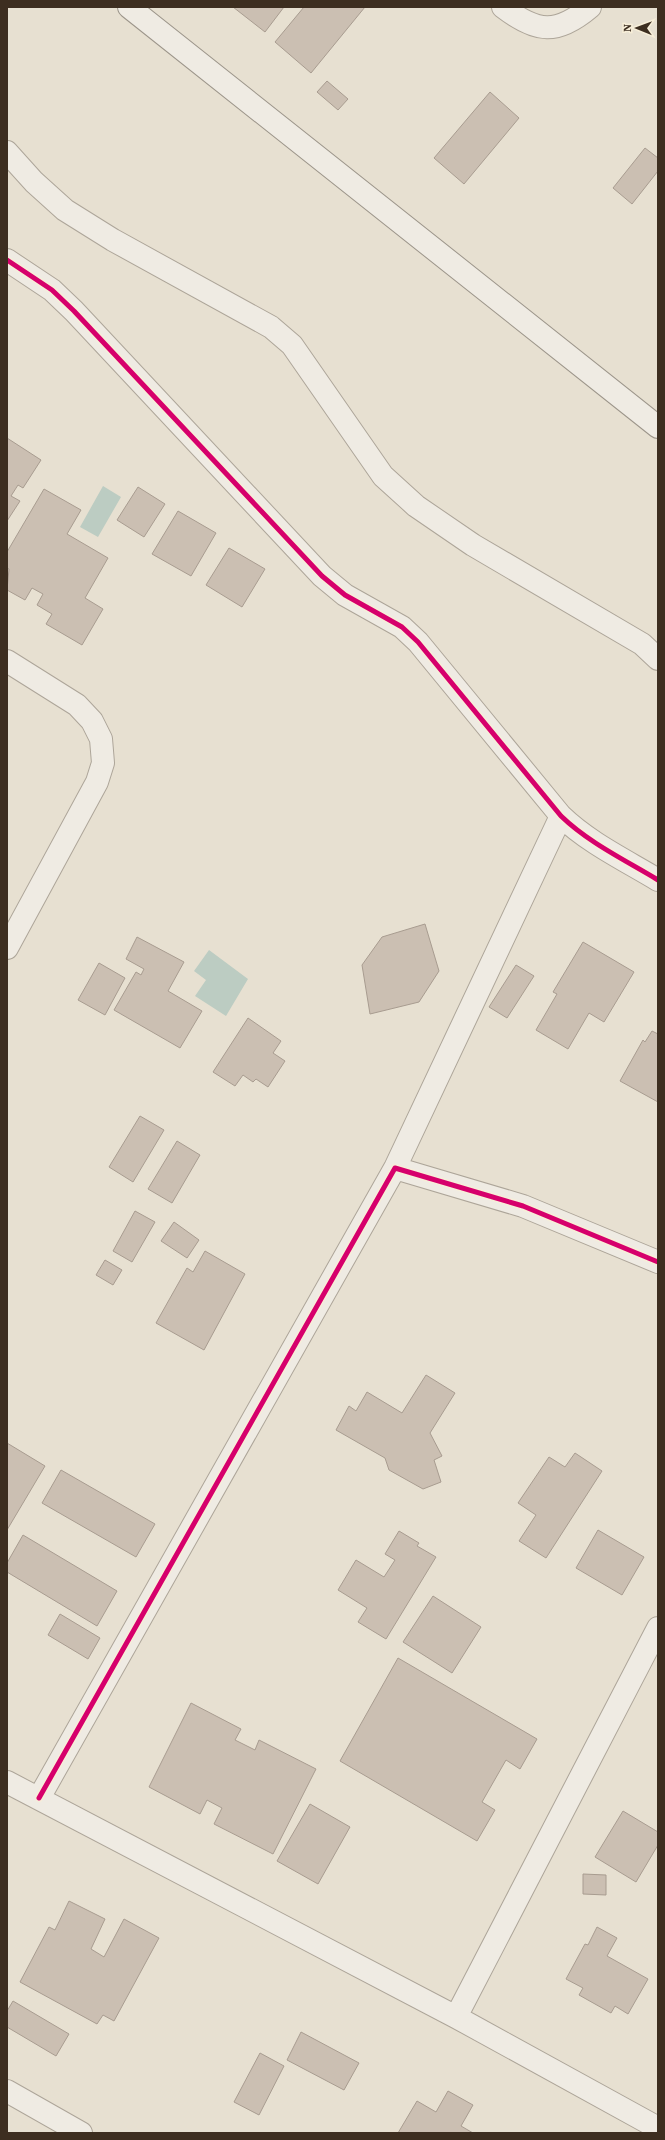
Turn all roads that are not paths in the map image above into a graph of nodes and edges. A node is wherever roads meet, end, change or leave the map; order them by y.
1 (130, 7) edge
2 (503, 7) edge
3 (590, 7) edge
4 (7, 152) edge
5 (7, 260) edge
6 (658, 427) edge
7 (658, 659) edge
8 (7, 662) edge
9 (561, 816) junction
10 (658, 880) edge
11 (7, 948) edge
12 (395, 1168) junction
13 (658, 1262) edge
14 (658, 1628) edge
15 (7, 1782) edge
16 (39, 1798) junction
17 (456, 2017) junction
18 (7, 2091) edge
19 (658, 2128) edge
20 (81, 2133) edge

1 - 6 street
2 - 3 street
4 - 7 street
5 - 9 street
8 - 11 street
9 - 10 street
9 - 12 street
12 - 13 street
12 - 16 street
14 - 17 street
15 - 16 street
16 - 17 street
17 - 19 street
18 - 20 street

